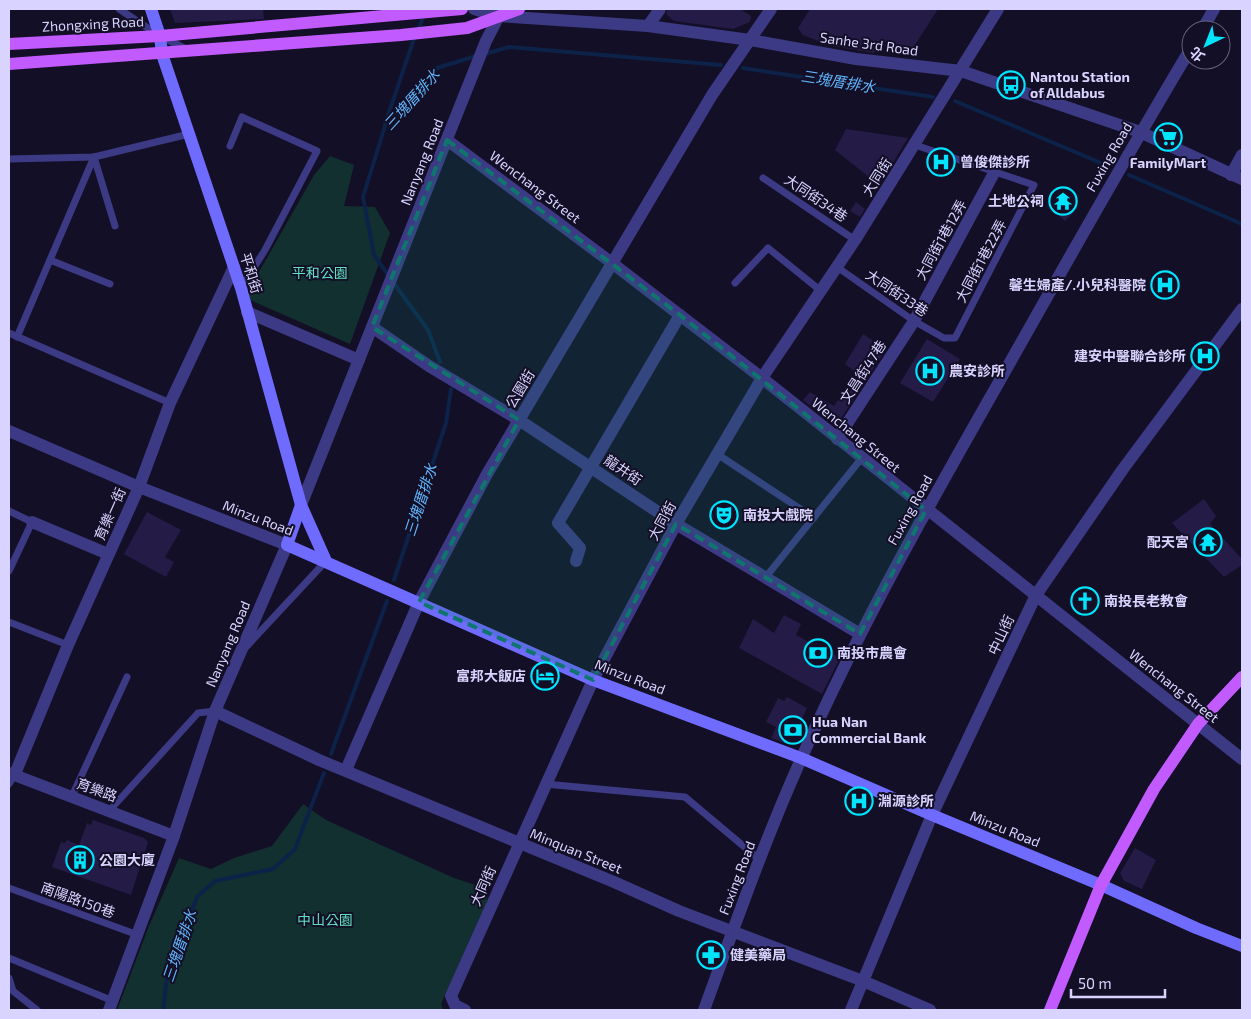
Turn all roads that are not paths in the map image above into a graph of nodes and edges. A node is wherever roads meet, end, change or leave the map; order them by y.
1 (119, 9) edge
2 (151, 9) edge
3 (462, 9) edge
4 (474, 9) edge
5 (519, 9) edge
6 (660, 9) edge
7 (771, 9) edge
8 (998, 9) edge
9 (1214, 9) edge
10 (500, 12) edge
11 (1208, 20) edge
12 (648, 26) junction
13 (160, 36) junction
14 (750, 40) junction
15 (9, 44) edge
16 (191, 51) junction
17 (162, 54) junction
18 (9, 64) edge
19 (1181, 64) edge
20 (961, 71) junction
21 (1140, 132) junction
22 (189, 134) junction
23 (447, 140) junction
24 (915, 145) junction
25 (230, 146) dead end
26 (1242, 155) edge
27 (94, 157) junction
28 (9, 160) edge
29 (994, 173) junction
30 (1237, 177) edge
31 (763, 178) dead end
32 (115, 226) dead end
33 (855, 240) junction
34 (50, 260) junction
35 (612, 263) junction
36 (234, 267) junction
37 (837, 267) junction
38 (735, 283) dead end
39 (110, 284) dead end
40 (241, 288) junction
41 (821, 291) junction
42 (1242, 309) edge
43 (247, 312) junction
44 (680, 315) junction
45 (914, 321) junction
46 (372, 327) junction
47 (9, 333) edge
48 (17, 337) junction
49 (944, 338) joint
50 (358, 360) junction
51 (762, 378) junction
52 (170, 403) junction
53 (519, 420) junction
54 (9, 431) edge
55 (837, 439) junction
56 (717, 454) junction
57 (861, 459) junction
58 (590, 466) junction
59 (139, 487) junction
60 (301, 505) junction
61 (926, 510) junction
62 (9, 511) edge
63 (814, 518) junction
64 (32, 522) junction
65 (676, 524) junction
66 (287, 545) junction
67 (108, 554) junction
68 (326, 561) junction
69 (576, 561) dead end
70 (9, 571) edge
71 (766, 578) junction
72 (1036, 595) junction
73 (419, 602) junction
74 (9, 622) edge
75 (860, 634) junction
76 (68, 645) junction
77 (240, 653) junction
78 (126, 677) dead end
79 (1242, 677) edge
80 (593, 680) junction
81 (215, 711) junction
82 (1198, 724) junction
83 (802, 758) junction
84 (1242, 759) edge
85 (346, 770) junction
86 (11, 777) edge
87 (545, 784) junction
88 (72, 796) junction
89 (110, 810) junction
90 (932, 815) junction
91 (174, 836) junction
92 (518, 843) junction
93 (760, 860) junction
94 (1102, 884) junction
95 (9, 888) edge
96 (733, 931) junction
97 (138, 935) junction
98 (1242, 946) edge
99 (9, 958) edge
100 (9, 978) edge
101 (863, 982) junction
102 (111, 1006) edge
103 (37, 1010) edge
104 (465, 1010) edge
105 (704, 1010) edge
106 (851, 1010) edge
107 (930, 1010) edge
108 (1050, 1010) edge

1 - 13 lane
2 - 13 main road, 平和街
3 - 13 main road, Zhongxing Road
4 - 10 street, Sanhe 3rd Road
5 - 10 main road
6 - 12 street
7 - 14 street, 公園街
8 - 20 street, 大同街
9 - 11 street
10 - 12 street, Sanhe 3rd Road
10 - 16 main road
10 - 23 street, Nanyang Road
12 - 14 street, Sanhe 3rd Road
13 - 15 main road, Zhongxing Road
13 - 16 lane
13 - 17 main road, 平和街
14 - 20 street, Sanhe 3rd Road
14 - 35 street, 公園街
16 - 17 main road
17 - 18 main road
17 - 22 main road, 平和街
19 - 21 street, Fuxing Road
20 - 21 street, Sanhe 3rd Road
20 - 24 street, 大同街
21 - 30 street, Sanhe 3rd Road
21 - 61 street, Fuxing Road
22 - 27 lane
22 - 36 main road, 平和街
23 - 35 street, Wenchang Street
23 - 46 street, Nanyang Road
24 - 29 lane
24 - 33 street, 大同街
25 - 40 lane
26 - 30 street
27 - 28 lane
27 - 32 lane
27 - 34 lane
29 - 45 street, 大同街1巷12弄
29 - 49 lane, 大同街1巷22弄
31 - 33 lane, 大同街34巷
33 - 37 street, 大同街
34 - 39 lane
34 - 48 lane
35 - 44 street, Wenchang Street
35 - 53 street, 公園街
36 - 40 main road, 平和街
36 - 52 street, 育樂一街
37 - 41 street, 大同街
37 - 45 lane, 大同街33巷
38 - 41 lane
40 - 43 main road, 平和街
41 - 51 street, 大同街
42 - 72 street, 中山街
43 - 50 street
43 - 60 main road, 平和街
44 - 51 street, Wenchang Street
44 - 58 street
45 - 49 lane, 大同街33巷
45 - 55 street, 文昌街47巷
46 - 50 street, Nanyang Road
46 - 53 street, 龍井街
47 - 48 lane
48 - 52 lane
50 - 60 street, Nanyang Road
51 - 55 street, Wenchang Street
51 - 56 street, 大同街
52 - 59 street, 育樂一街
53 - 58 street, 龍井街
53 - 73 street, 公園街
54 - 59 street, Minzu Road
55 - 57 street, Wenchang Street
56 - 63 lane
56 - 65 street, 大同街
57 - 61 street, Wenchang Street
57 - 63 lane
58 - 65 street, 龍井街
58 - 69 street
59 - 66 street, Minzu Road
59 - 67 street, 育樂一街
60 - 66 main road, Nanyang Road
60 - 68 main road, 平和街
61 - 72 street, Wenchang Street
61 - 75 street, Fuxing Road
62 - 64 lane
63 - 71 lane
64 - 67 street
64 - 70 lane
65 - 71 street, 龍井街
65 - 80 street, 大同街
66 - 68 main road, Minzu Road
66 - 77 street, Nanyang Road
67 - 76 street, 育樂一街
68 - 73 main road, Minzu Road
68 - 77 lane
71 - 75 street, 龍井街
72 - 82 street, Wenchang Street
72 - 90 street, 中山街
73 - 80 main road, Minzu Road
73 - 85 street, 公園街
74 - 76 lane
75 - 83 street, Fuxing Road
76 - 86 street, 育樂一街
77 - 81 street, Nanyang Road
78 - 88 lane
79 - 82 main road
80 - 83 main road, Minzu Road
80 - 87 street, 大同街
81 - 85 street, Minquan Street
81 - 89 lane
81 - 91 street, Nanyang Road
82 - 84 street, Wenchang Street
82 - 94 main road
83 - 90 main road, Minzu Road
83 - 93 street, Fuxing Road
85 - 92 street, Minquan Street
86 - 88 street, 育樂路
87 - 92 street, 大同街
87 - 93 lane
88 - 89 street, 育樂路
89 - 91 street, 育樂路
90 - 94 main road, Minzu Road
90 - 101 street, 中山街
91 - 97 street, Nanyang Road
92 - 96 street, Minquan Street
92 - 104 street, 大同街
93 - 96 street, Fuxing Road
94 - 98 main road, Minzu Road
94 - 108 main road
95 - 97 lane, 南陽路150巷
96 - 101 street, Minquan Street
96 - 105 street, Fuxing Road
97 - 102 street, Nanyang Road
99 - 102 lane
100 - 103 lane
101 - 106 street, 中山街
101 - 107 street, Minquan Street

